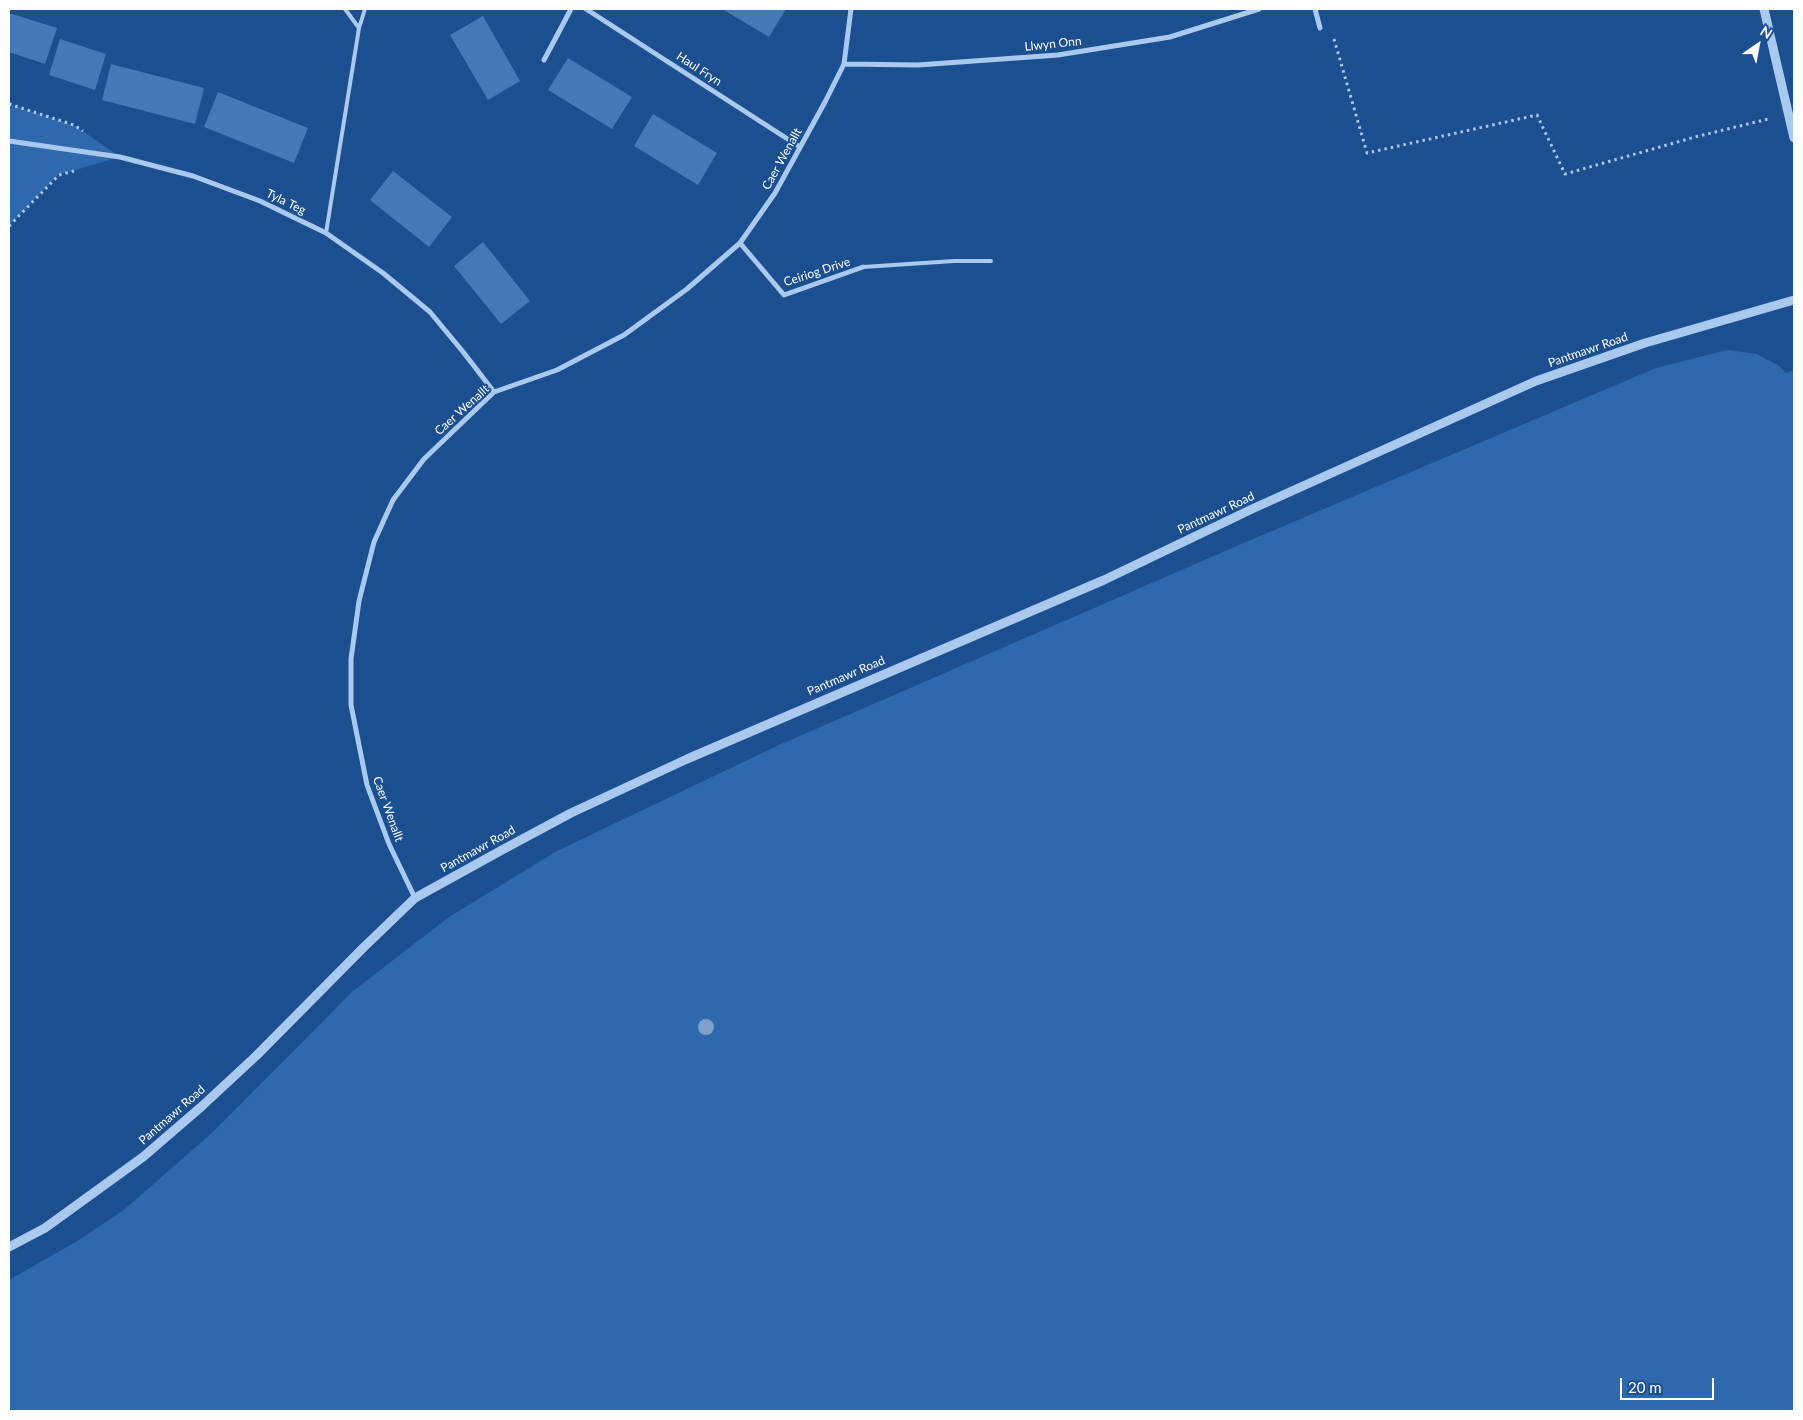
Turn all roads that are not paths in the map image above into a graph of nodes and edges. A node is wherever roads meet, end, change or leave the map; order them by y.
1 (345, 9) edge
2 (365, 9) edge
3 (571, 9) edge
4 (586, 9) edge
5 (851, 9) edge
6 (1259, 9) edge
7 (1315, 9) edge
8 (1764, 9) edge
9 (359, 28) junction
10 (1320, 28) road end
11 (544, 60) dead end
12 (844, 64) junction
13 (1794, 138) edge
14 (9, 141) edge
15 (800, 147) junction
16 (326, 233) junction
17 (740, 244) junction
18 (991, 261) dead end
19 (863, 267) joint
20 (1794, 300) edge
21 (494, 392) junction
22 (416, 898) junction
23 (9, 1247) edge

1 - 9 lane
2 - 9 lane
3 - 11 street
4 - 15 street, Haul Fryn
5 - 12 street, Caer Wenallt
6 - 12 street, Llwyn Onn
7 - 10 street
8 - 13 street
9 - 16 lane
12 - 15 street, Caer Wenallt
14 - 16 street, Tyla Teg
15 - 17 street, Caer Wenallt
16 - 21 street, Tyla Teg
17 - 19 street, Ceiriog Drive
17 - 21 street, Caer Wenallt
18 - 19 lane
20 - 22 street, Pantmawr Road
21 - 22 street, Caer Wenallt
22 - 23 street, Pantmawr Road

